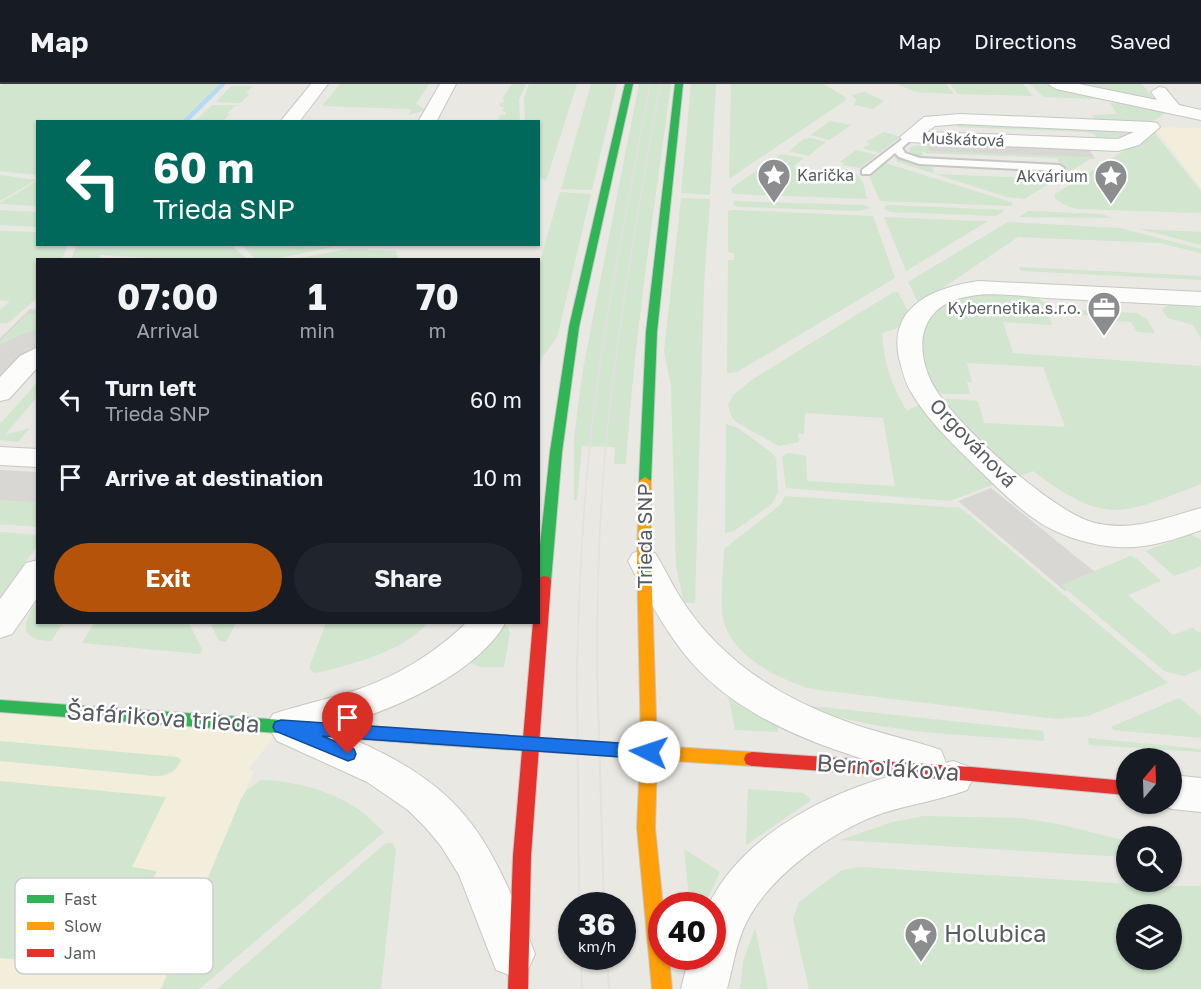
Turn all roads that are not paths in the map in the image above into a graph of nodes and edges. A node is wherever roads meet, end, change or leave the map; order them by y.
1 (320, 84) edge
2 (448, 84) edge
3 (629, 84) edge
4 (679, 84) edge
5 (1056, 84) edge
6 (1152, 84) edge
7 (1173, 109) junction
8 (1201, 115) edge
9 (291, 120) edge
10 (428, 120) edge
11 (1201, 128) edge
12 (903, 142) junction
13 (1059, 168) dead end
14 (866, 172) dead end
15 (1201, 299) edge
16 (36, 357) edge
17 (0, 393) edge
18 (0, 456) edge
19 (36, 458) edge
20 (1201, 518) edge
21 (542, 555) edge
22 (644, 561) junction
23 (36, 574) edge
24 (540, 590) edge
25 (487, 624) edge
26 (538, 624) edge
27 (0, 625) edge
28 (0, 706) edge
29 (281, 727) junction
30 (531, 745) junction
31 (649, 752) junction
32 (971, 774) junction
33 (1116, 787) edge
34 (1182, 793) edge
35 (1201, 795) edge
36 (518, 979) edge
37 (662, 989) edge
38 (704, 989) edge

1 - 9 street
2 - 10 street
3 - 21 street
4 - 22 street, Trieda SNP
5 - 7 street
6 - 7 street
7 - 8 street
11 - 12 street, Muškátová
12 - 13 lane
12 - 14 lane
15 - 20 street, Orgovánová
16 - 17 street
18 - 19 street
21 - 24 street
22 - 31 street, Trieda SNP
22 - 32 street
23 - 27 street
25 - 29 street
26 - 30 street
28 - 29 street, Šafárikova trieda
29 - 30 street, Šafárikova trieda
29 - 36 street
30 - 31 street, Šafárikova trieda
30 - 36 street
31 - 32 street, Bernolákova
31 - 37 street, Trieda SNP
32 - 33 street, Bernolákova
32 - 38 street
34 - 35 street

